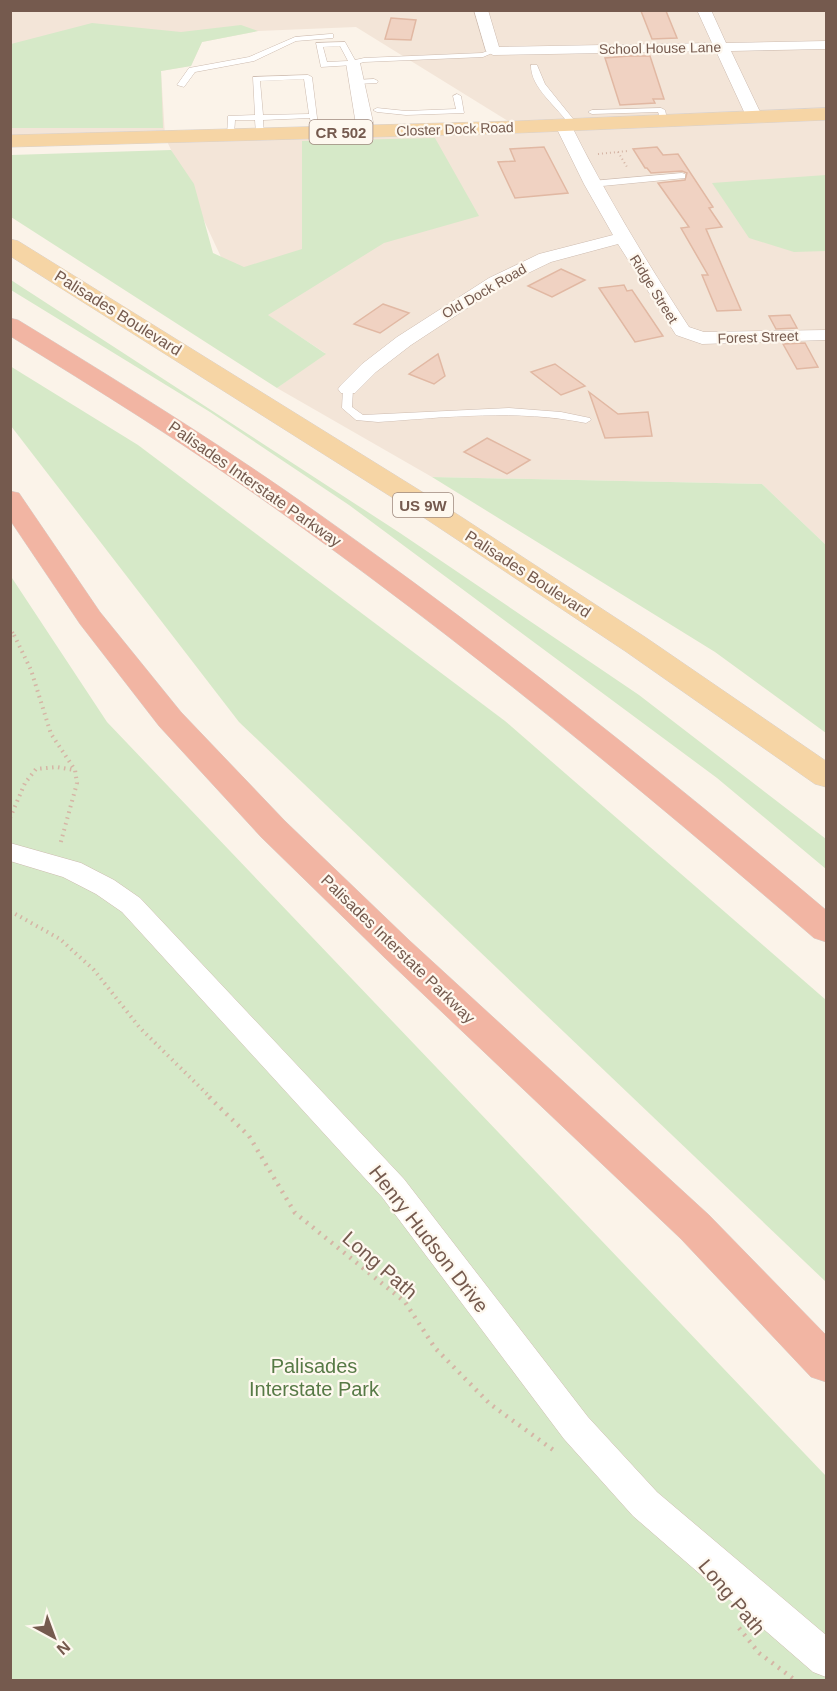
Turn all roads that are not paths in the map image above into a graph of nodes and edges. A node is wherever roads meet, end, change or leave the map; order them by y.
1 (481, 10) edge
2 (704, 10) edge
3 (342, 44) junction
4 (826, 45) edge
5 (721, 47) junction
6 (493, 51) junction
7 (353, 63) junction
8 (534, 67) dead end
9 (374, 81) dead end
10 (357, 82) junction
11 (181, 85) dead end
12 (457, 96) dead end
13 (592, 112) dead end
14 (826, 114) edge
15 (754, 116) junction
16 (617, 117) junction
17 (315, 124) junction
18 (569, 125) junction
19 (259, 126) junction
20 (365, 127) junction
21 (10, 141) edge
22 (682, 176) dead end
23 (592, 184) junction
24 (623, 238) junction
25 (10, 246) edge
26 (10, 325) edge
27 (826, 335) edge
28 (690, 336) joint
29 (348, 389) joint
30 (586, 420) dead end
31 (10, 499) edge
32 (826, 776) edge
33 (10, 852) edge
34 (826, 929) edge
35 (826, 1363) edge
36 (826, 1659) edge

1 - 6 street
2 - 5 street
3 - 7 lane
3 - 7 lane
3 - 11 lane
4 - 5 street, School House Lane
5 - 6 street, School House Lane
5 - 15 street
6 - 7 lane
7 - 10 street
8 - 18 lane
9 - 10 lane
10 - 20 street
12 - 20 lane
13 - 16 lane
14 - 15 main road, Closter Dock Road / CR 502
15 - 16 main road, Closter Dock Road / CR 502
16 - 18 main road, Closter Dock Road / CR 502
17 - 19 main road, Closter Dock Road / CR 502
17 - 19 lane
17 - 20 main road, Closter Dock Road / CR 502
18 - 20 main road, Closter Dock Road / CR 502
18 - 23 street
19 - 21 main road, Closter Dock Road / CR 502
22 - 23 lane
23 - 24 street
24 - 28 street, Ridge Street
24 - 29 street, Old Dock Road
25 - 32 main road, Palisades Boulevard / US 9W
26 - 34 highway, Palisades Interstate Parkway
27 - 28 street, Forest Street
29 - 30 lane
31 - 35 highway, Palisades Interstate Parkway
33 - 36 street, Henry Hudson Drive

